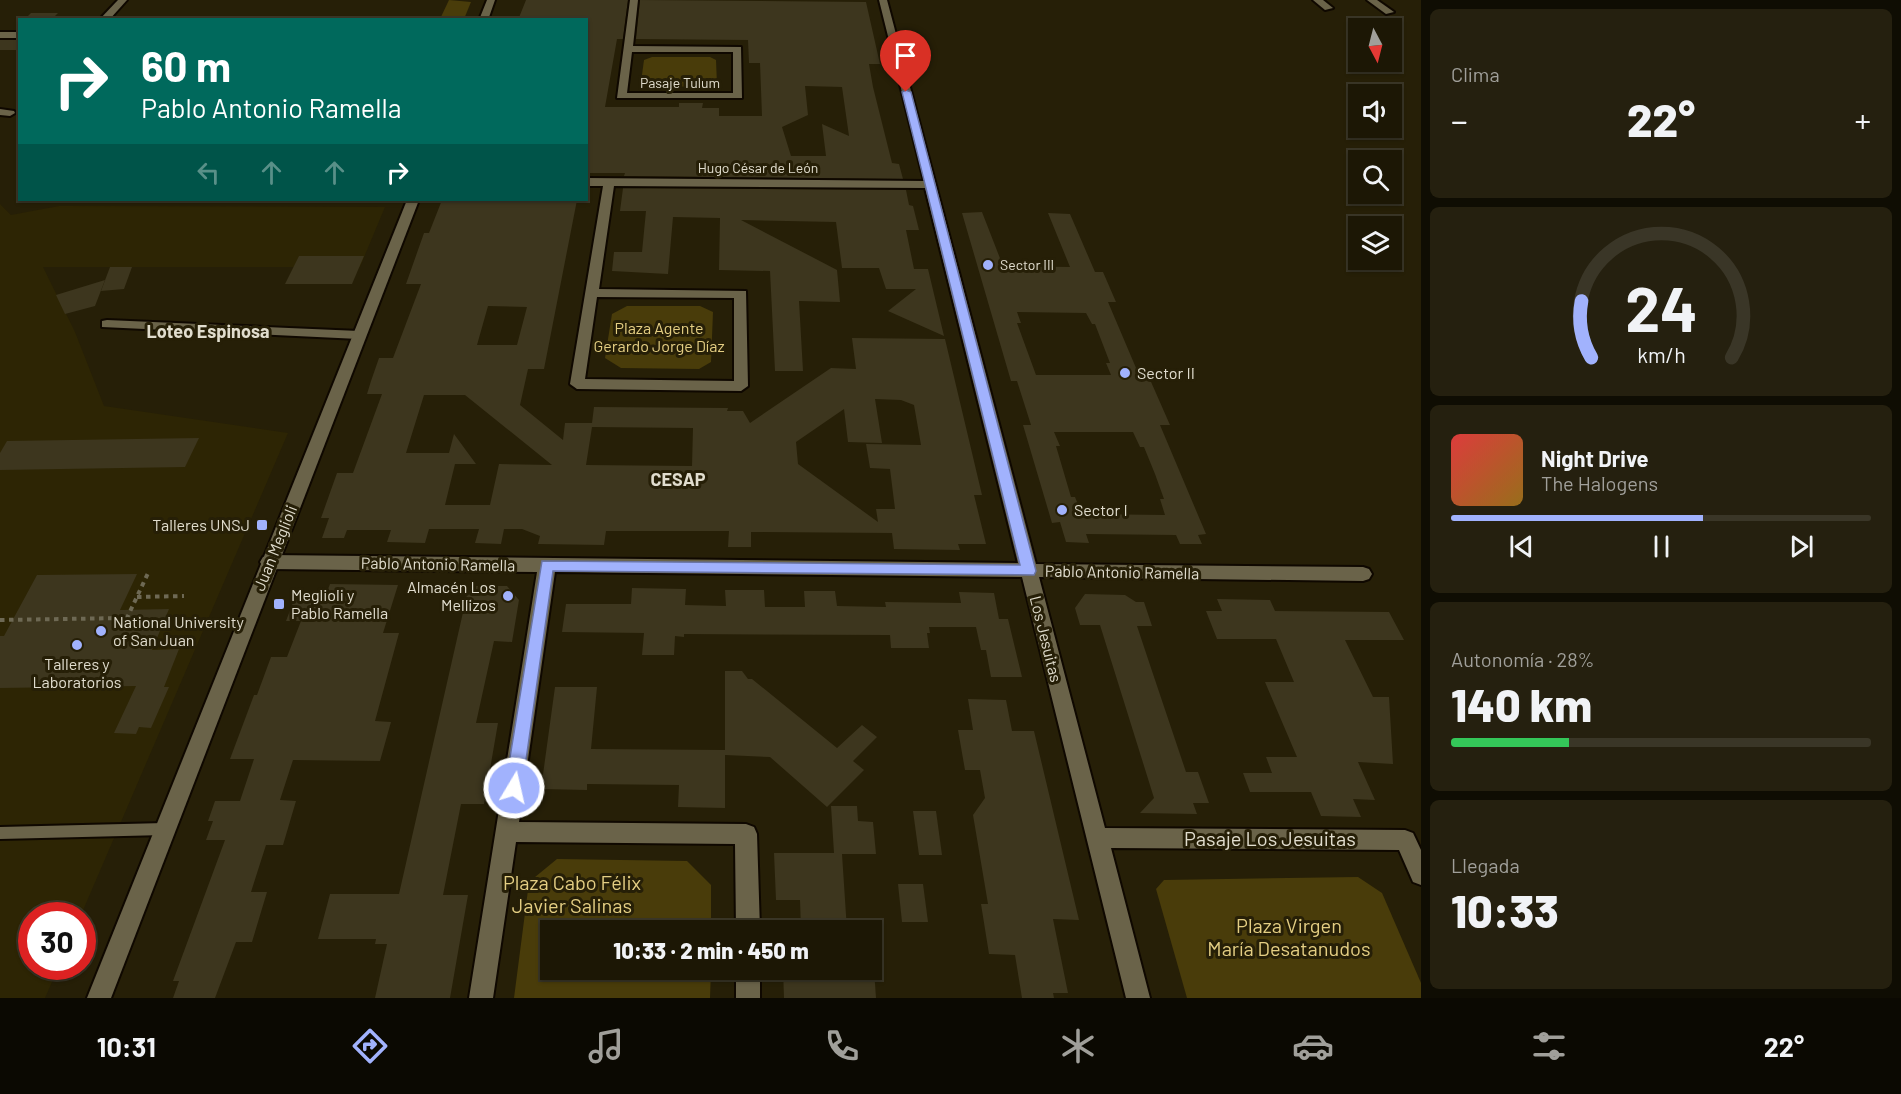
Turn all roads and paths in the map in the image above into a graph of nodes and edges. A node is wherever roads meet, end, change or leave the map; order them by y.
1 (123, 0) edge
2 (491, 0) edge
3 (634, 0) edge
4 (883, 0) edge
5 (1317, 0) edge
6 (1371, 0) edge
7 (1328, 8) dead end
8 (1389, 12) dead end
9 (105, 18) edge
10 (484, 18) edge
11 (0, 35) edge
12 (18, 35) edge
13 (628, 49) junction
14 (588, 182) edge
15 (609, 182) junction
16 (930, 185) junction
17 (412, 201) edge
18 (591, 293) junction
19 (107, 324) dead end
20 (359, 335) junction
21 (269, 562) junction
22 (547, 565) junction
23 (149, 571) dead end
24 (1029, 571) junction
25 (1363, 574) dead end
26 (184, 596) dead end
27 (137, 597) junction
28 (0, 620) edge
29 (165, 829) junction
30 (507, 832) junction
31 (0, 833) edge
32 (1097, 837) junction
33 (1421, 874) edge
34 (748, 920) edge
35 (748, 980) edge
36 (99, 998) edge
37 (481, 998) edge
38 (748, 998) edge
39 (1138, 998) edge

1 - 9 street
2 - 10 street
3 - 13 street, Pasaje Tulum
4 - 16 street, Los Jesuitas
5 - 7 street
6 - 8 street
11 - 12 street
13 - 13 street, Pasaje Tulum
14 - 15 street, Hugo César de León
15 - 16 street, Hugo César de León
15 - 18 street
16 - 24 street, Los Jesuitas
17 - 20 street, Juan Meglioli
18 - 18 street
19 - 20 street
20 - 21 street, Juan Meglioli
21 - 22 street, Pablo Antonio Ramella
21 - 29 street, Juan Meglioli
22 - 24 street, Pablo Antonio Ramella
22 - 30 street
23 - 27 path
24 - 25 street, Pablo Antonio Ramella
24 - 32 street, Los Jesuitas
26 - 27 path
27 - 28 path
29 - 31 lane
29 - 36 street, Juan Meglioli
30 - 34 street
30 - 37 street
32 - 33 street, Pasaje Los Jesuitas
32 - 39 street, Los Jesuitas
35 - 38 street

